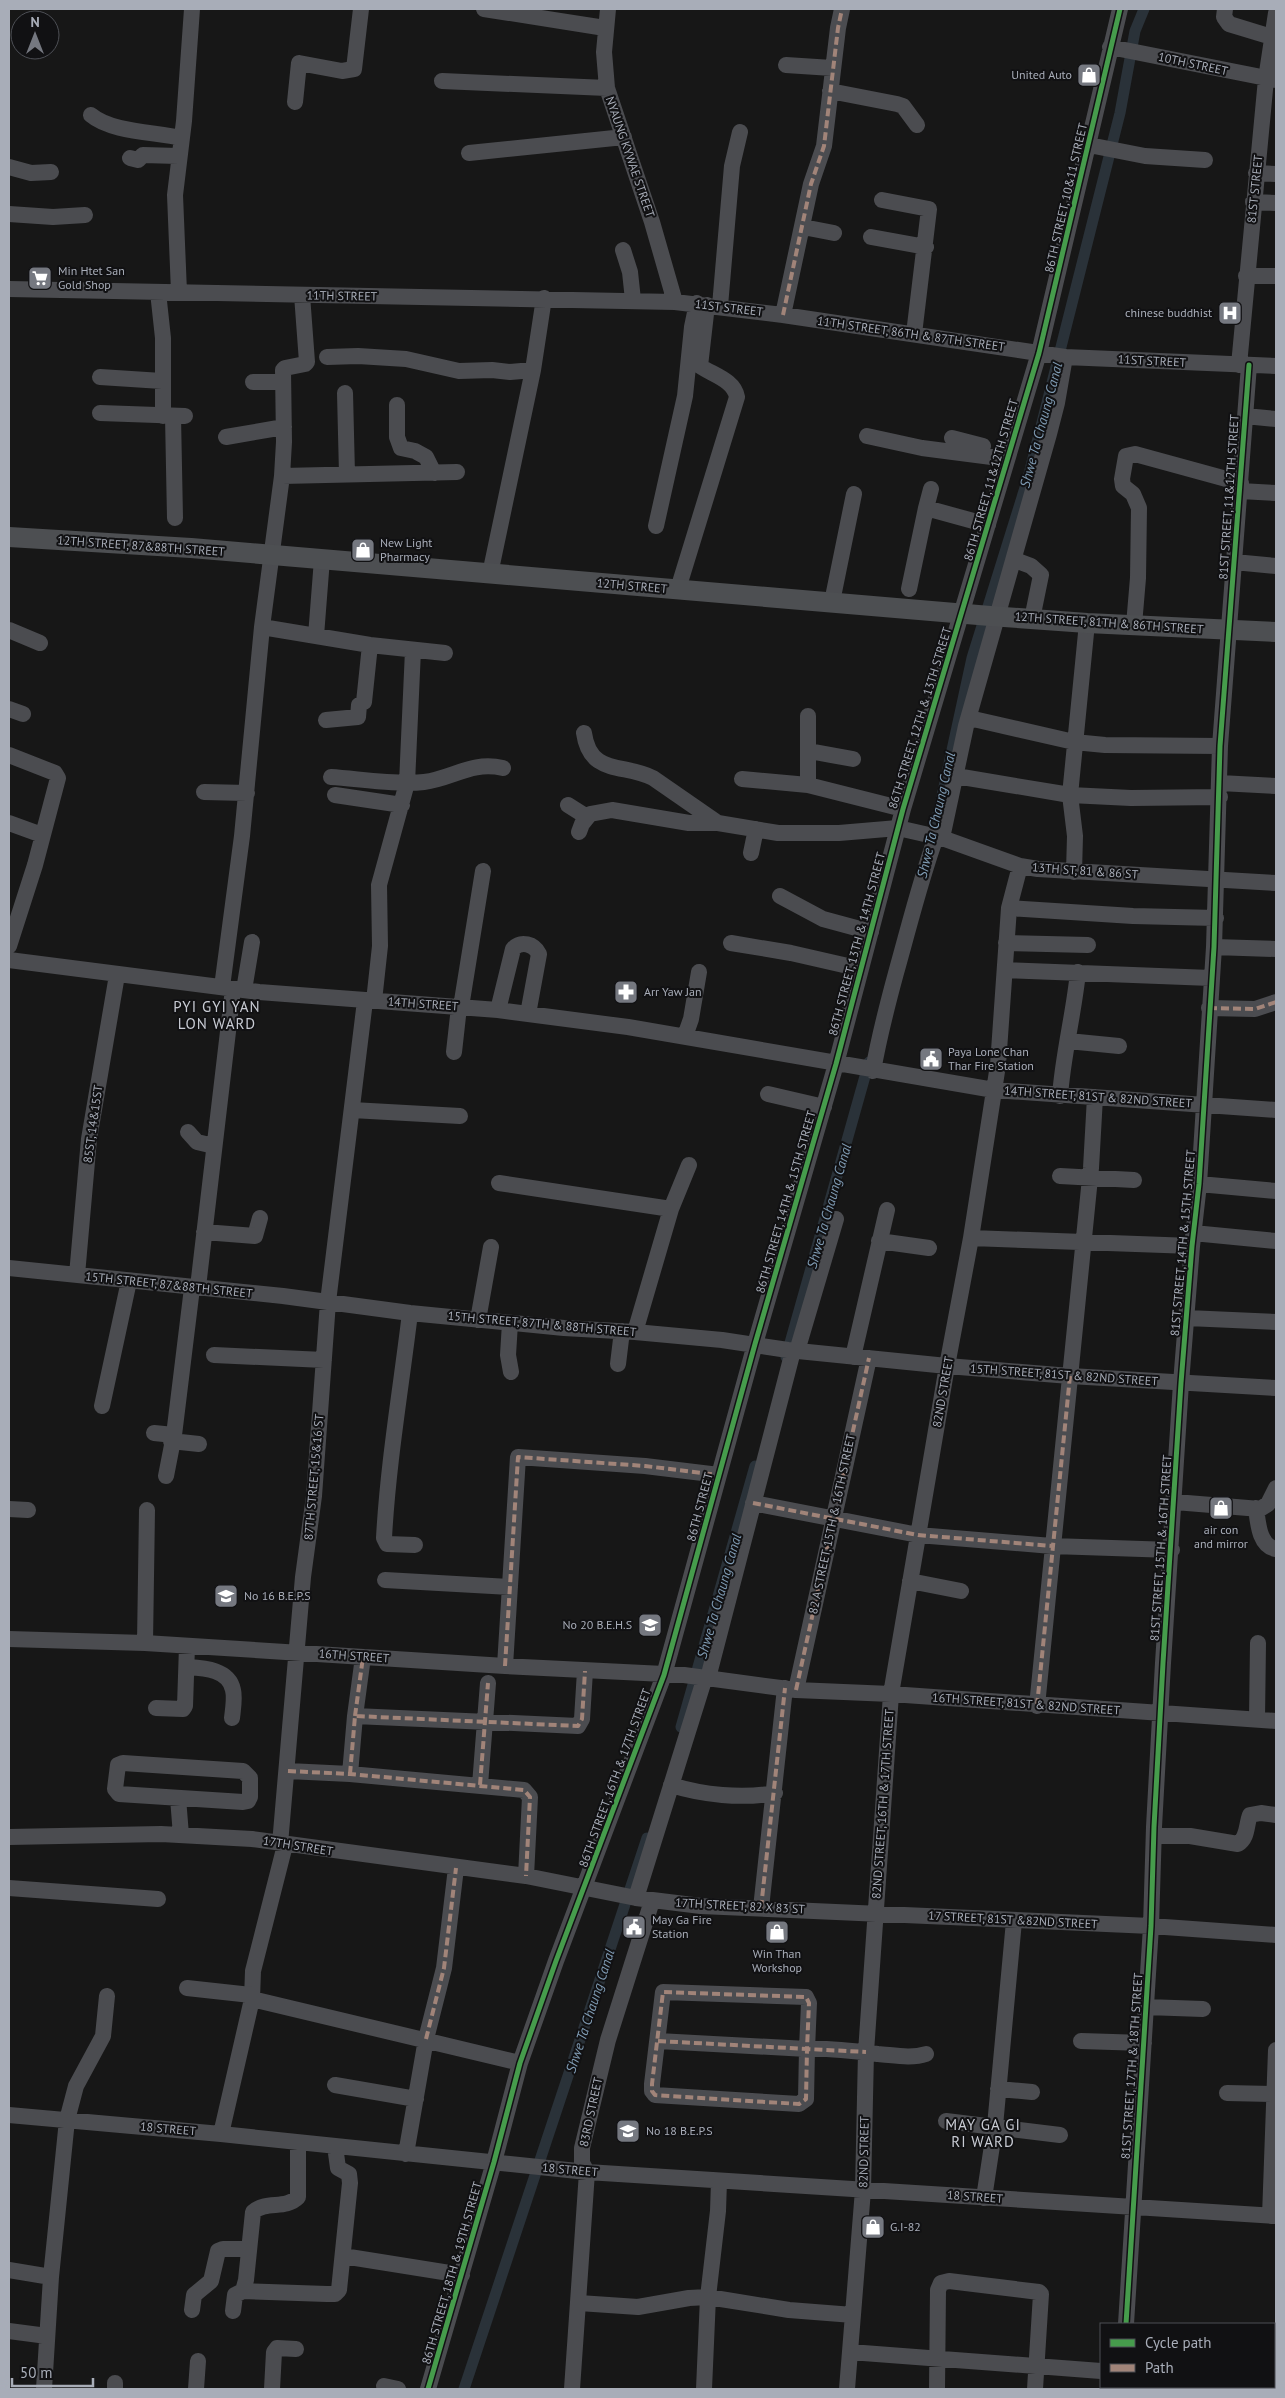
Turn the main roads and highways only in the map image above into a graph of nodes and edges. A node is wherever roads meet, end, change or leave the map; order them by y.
1 (9, 537) edge
2 (273, 556) joint
3 (982, 615) joint
4 (1276, 632) edge

1 - 2 main road, 12TH STREET, 87&88TH STREET
2 - 3 main road, 12TH STREET
3 - 4 main road, 12TH STREET, 81TH & 86TH STREET

